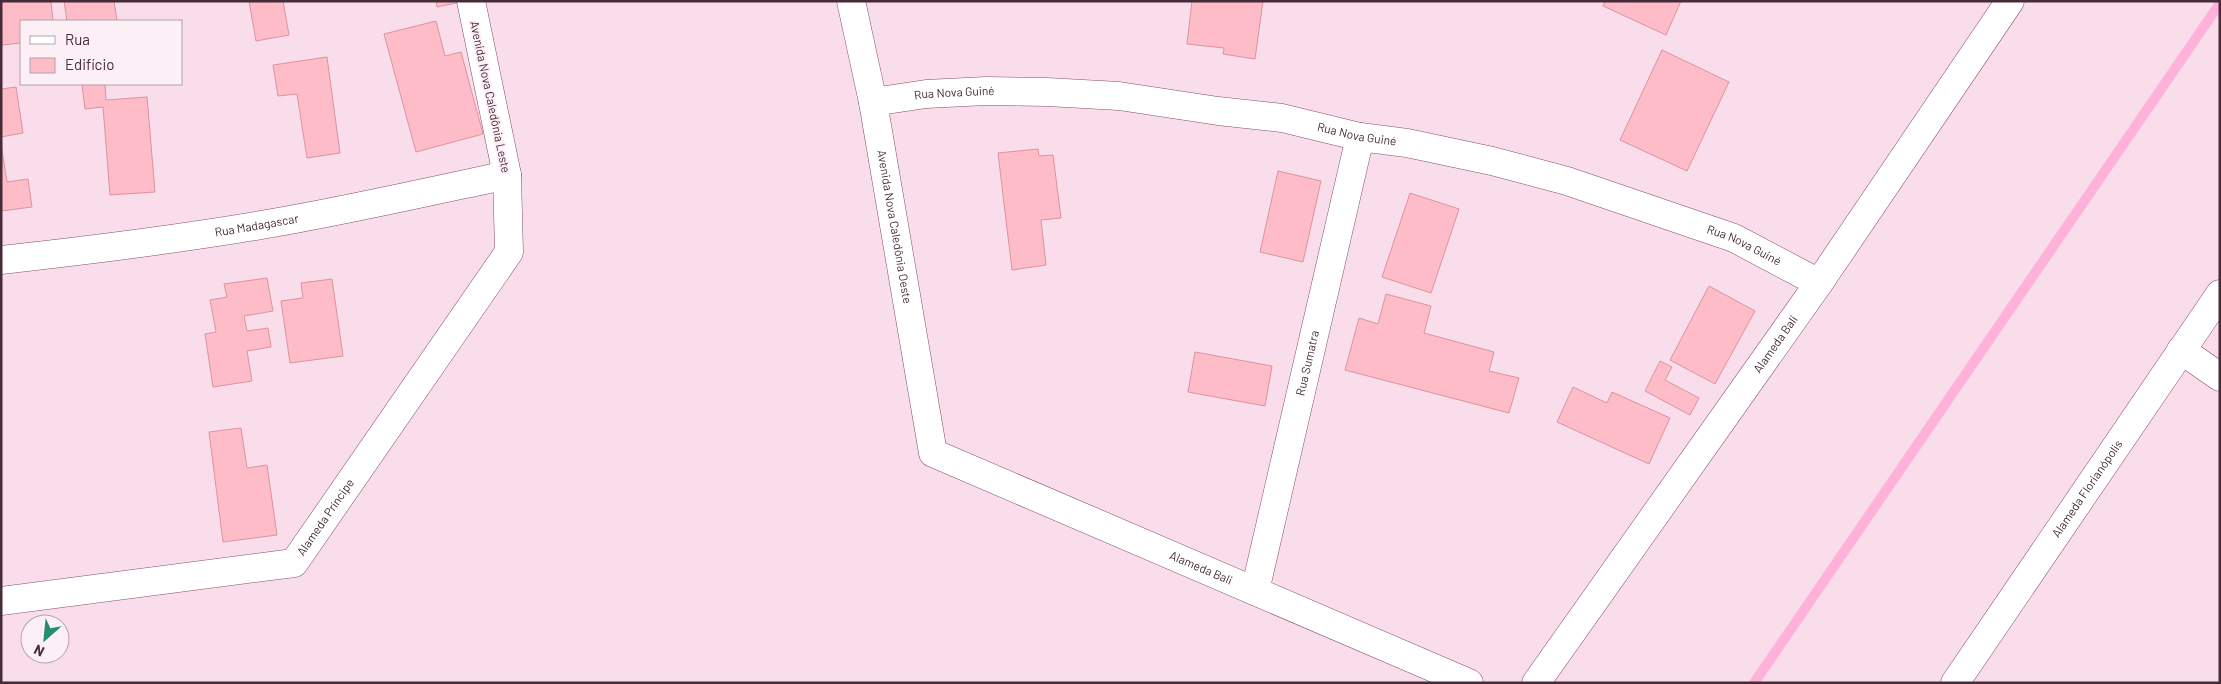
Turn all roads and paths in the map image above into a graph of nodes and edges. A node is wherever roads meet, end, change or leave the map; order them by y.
1 (470, 1) edge
2 (851, 1) edge
3 (2010, 1) edge
4 (873, 102) junction
5 (1360, 137) junction
6 (507, 175) junction
7 (509, 252) joint
8 (1, 260) edge
9 (1819, 283) junction
10 (2220, 294) edge
11 (2181, 350) junction
12 (2220, 377) edge
13 (933, 453) joint
14 (1256, 591) junction
15 (1, 601) edge
16 (1469, 683) edge
17 (1536, 683) edge
18 (1955, 683) edge

1 - 6 street, Avenida Nova Caledônia Leste
2 - 4 street, Avenida Nova Caledônia Oeste
3 - 9 street, Alameda Bali
4 - 5 street, Rua Nova Guiné
4 - 13 street, Avenida Nova Caledônia Oeste
5 - 9 street, Rua Nova Guiné
5 - 14 street, Rua Sumatra
6 - 7 street, Avenida Nova Caledônia Leste
6 - 8 street, Rua Madagascar
7 - 15 street, Alameda Príncipe
9 - 17 street, Alameda Bali
10 - 11 street, Alameda Florianópolis
11 - 12 street
11 - 18 street, Alameda Florianópolis
13 - 14 street, Alameda Bali
14 - 16 street, Alameda Bali

